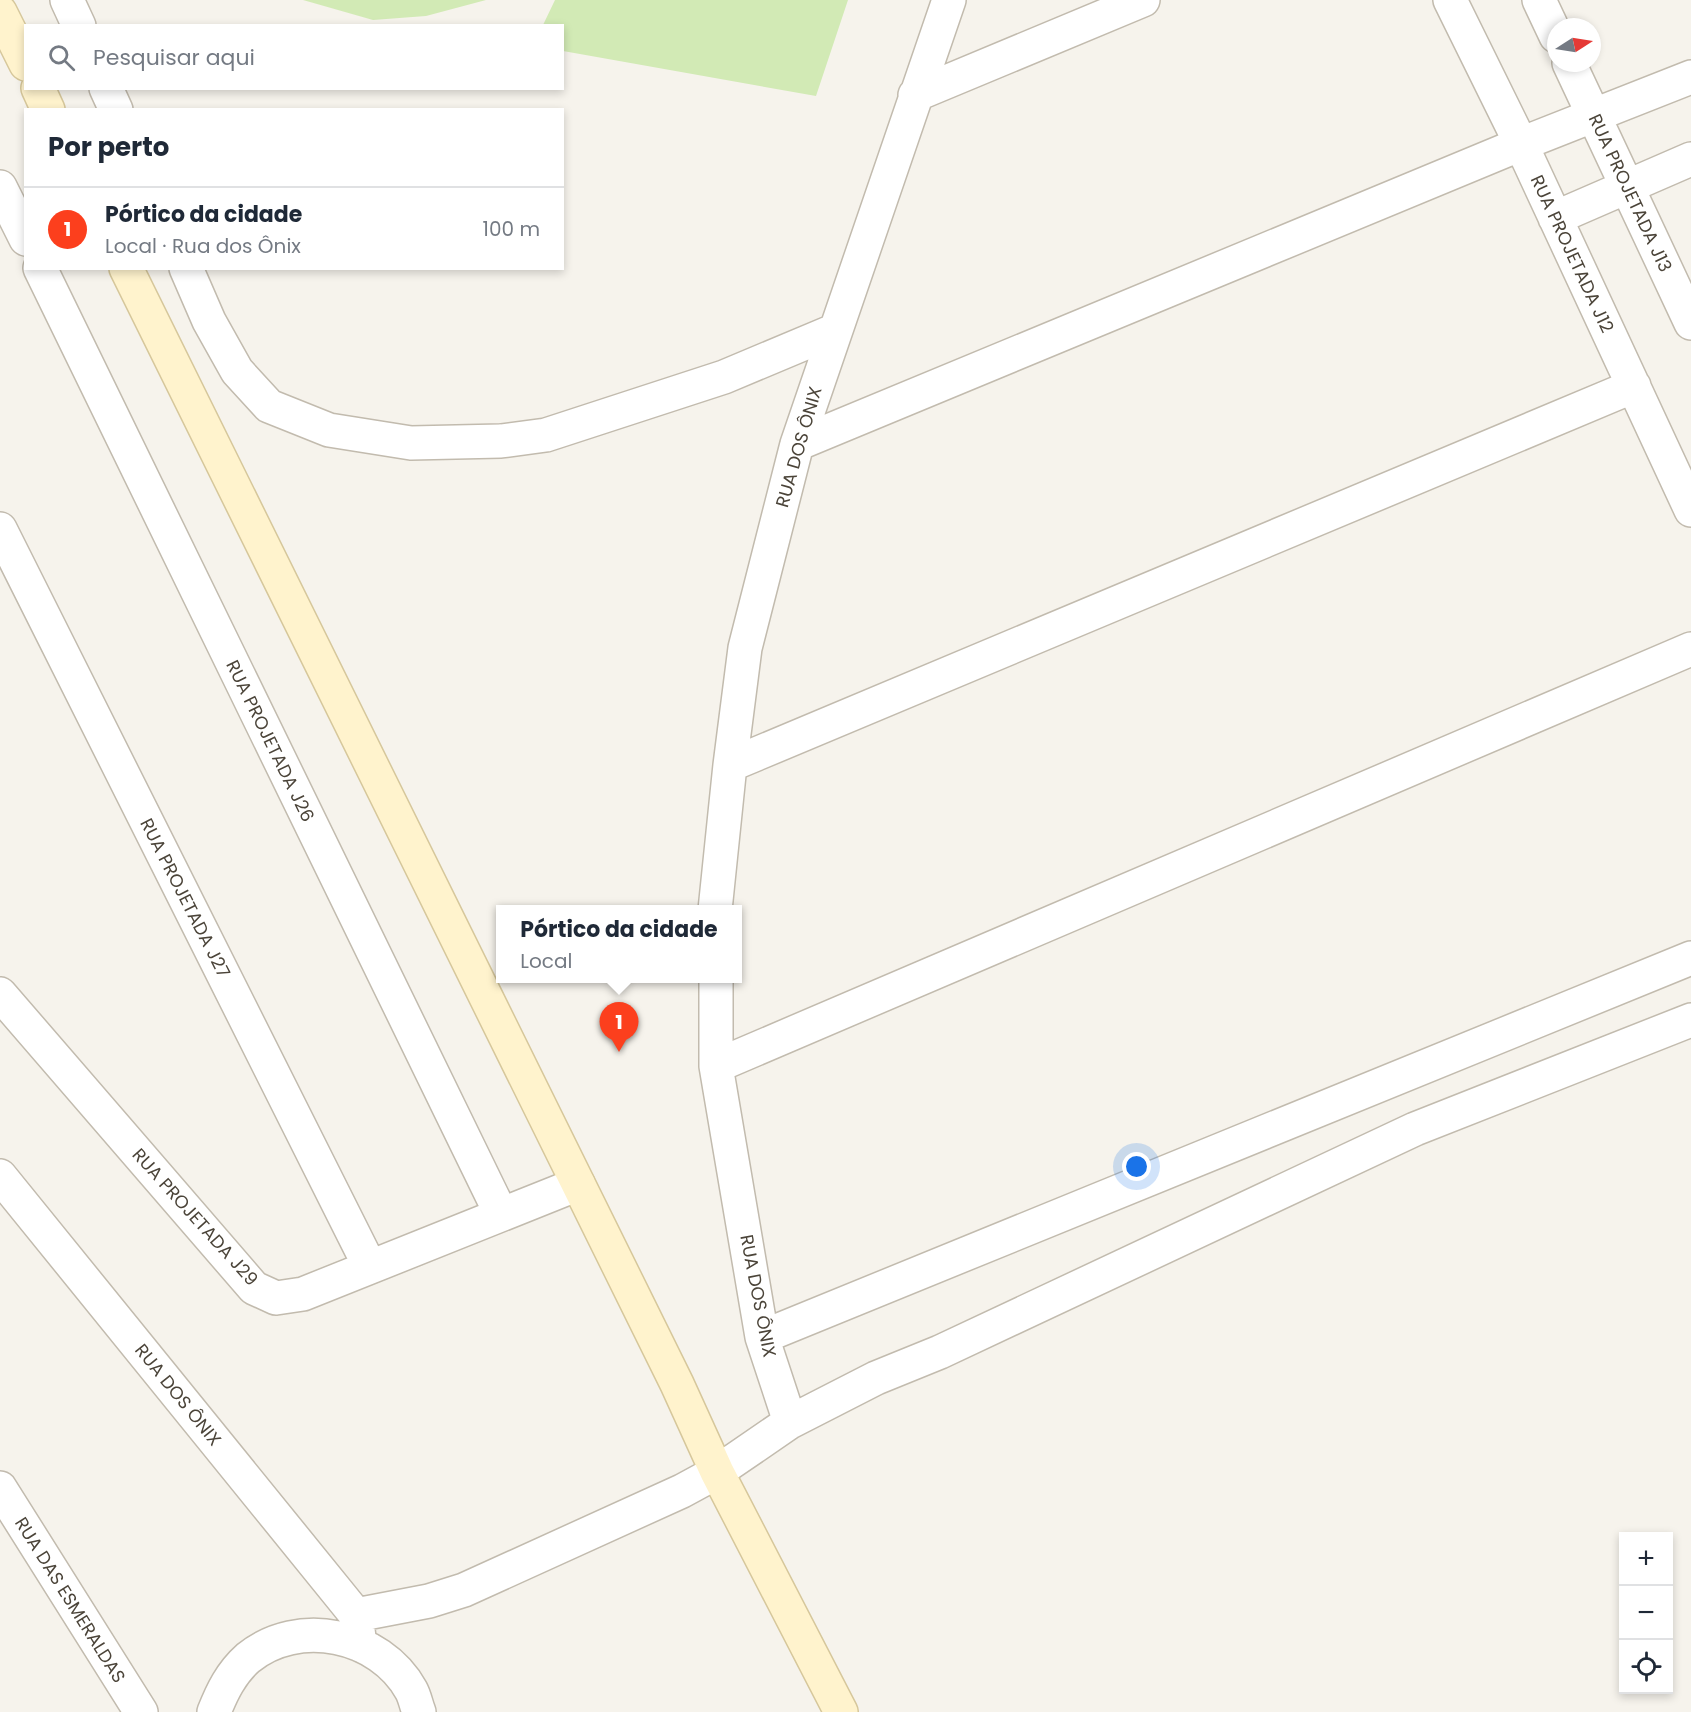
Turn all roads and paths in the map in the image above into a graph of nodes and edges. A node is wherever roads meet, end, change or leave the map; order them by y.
1 (68, 0) edge
2 (950, 0) edge
3 (1143, 0) edge
4 (1450, 0) edge
5 (1539, 0) edge
6 (0, 12) edge
7 (1548, 18) edge
8 (78, 24) edge
9 (24, 60) edge
10 (1573, 72) edge
11 (1691, 77) edge
12 (39, 90) edge
13 (107, 90) edge
14 (915, 95) junction
15 (47, 108) edge
16 (115, 108) edge
17 (1594, 117) junction
18 (1521, 144) junction
19 (1691, 159) edge
20 (1626, 186) junction
21 (0, 187) edge
22 (1556, 218) junction
23 (24, 235) edge
24 (41, 270) edge
25 (127, 270) edge
26 (187, 270) edge
27 (1691, 323) edge
28 (836, 330) junction
29 (1634, 386) junction
30 (797, 444) junction
31 (1691, 510) edge
32 (0, 529) edge
33 (1691, 649) edge
34 (730, 765) junction
35 (715, 905) edge
36 (1691, 958) edge
37 (716, 983) edge
38 (0, 994) edge
39 (1691, 1020) edge
40 (716, 1066) junction
41 (0, 1176) edge
42 (578, 1184) junction
43 (501, 1214) junction
44 (370, 1267) junction
45 (762, 1337) junction
46 (790, 1422) junction
47 (717, 1472) junction
48 (0, 1488) edge
49 (358, 1630) junction
50 (141, 1712) edge
51 (214, 1712) edge
52 (419, 1712) edge
53 (841, 1712) edge

1 - 8 street
2 - 14 street, RUA DOS ÔNIX
3 - 14 street
4 - 18 street, RUA PROJETADA J12
5 - 7 street
6 - 9 main road
10 - 17 street, RUA PROJETADA J13
11 - 17 street
12 - 15 main road
13 - 16 street
14 - 28 street, RUA DOS ÔNIX
17 - 18 street
17 - 20 street, RUA PROJETADA J13
18 - 22 street, RUA PROJETADA J12
18 - 30 street
19 - 20 street
20 - 22 street
20 - 27 street, RUA PROJETADA J13
21 - 23 street
22 - 29 street, RUA PROJETADA J12
24 - 43 street, RUA PROJETADA J26
25 - 42 main road
26 - 28 street
28 - 30 street, RUA DOS ÔNIX
29 - 31 street, RUA PROJETADA J12
29 - 34 street
30 - 34 street, RUA DOS ÔNIX
32 - 44 street, RUA PROJETADA J27
33 - 40 street
34 - 35 street, RUA DOS ÔNIX
36 - 45 street
37 - 40 street, RUA DOS ÔNIX
38 - 44 street, RUA PROJETADA J29
39 - 46 street
40 - 45 street, RUA DOS ÔNIX
41 - 49 street, RUA DOS ÔNIX
42 - 43 street, RUA PROJETADA J29
42 - 47 main road
43 - 44 street, RUA PROJETADA J29
45 - 46 street, RUA DOS ÔNIX
46 - 47 street
47 - 49 street
47 - 53 main road
48 - 50 street, RUA DAS ESMERALDAS
49 - 51 street
49 - 52 street

